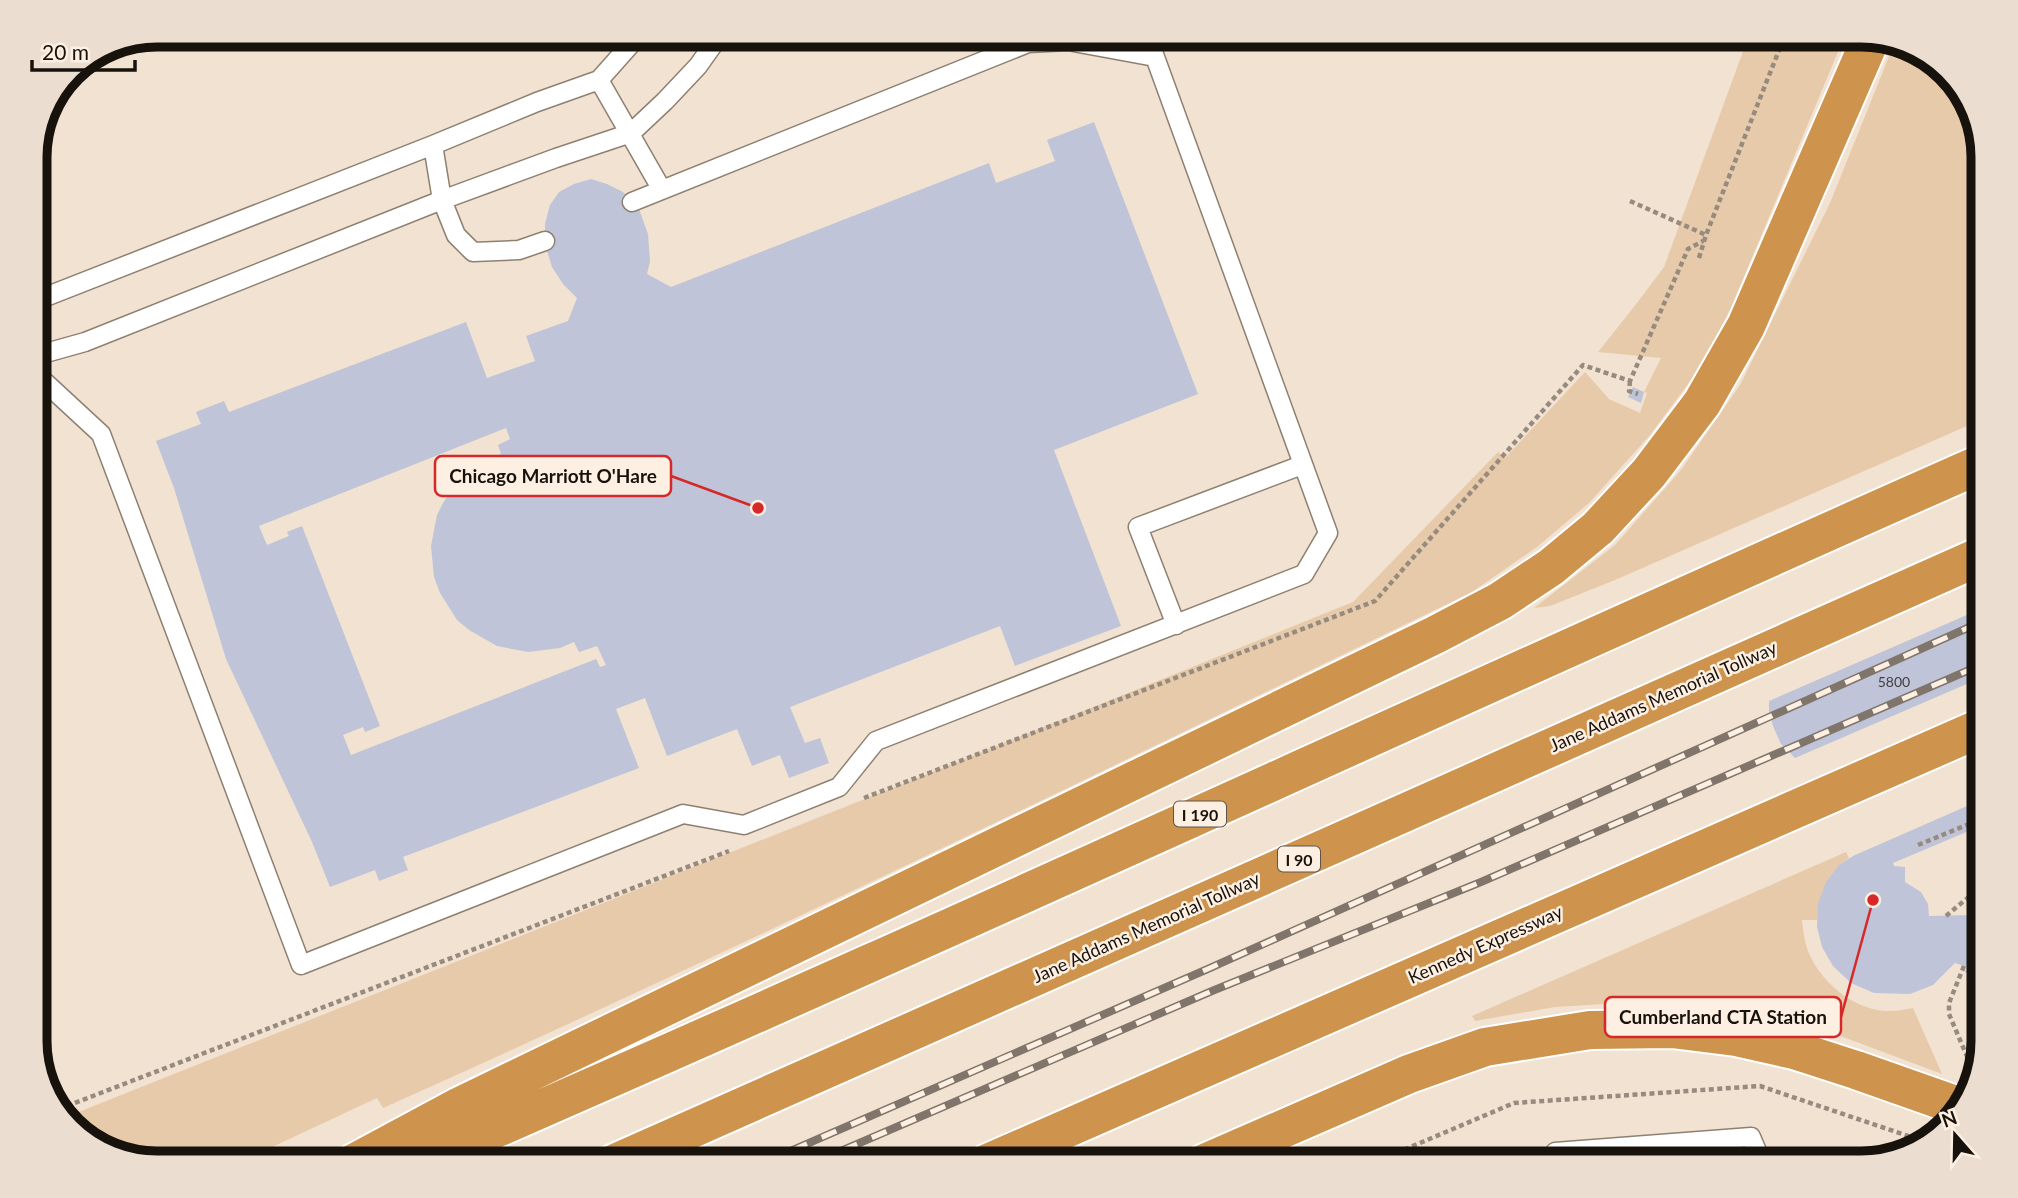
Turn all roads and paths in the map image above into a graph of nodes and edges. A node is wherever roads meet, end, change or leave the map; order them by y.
1 (628, 47) edge
2 (711, 47) edge
3 (1018, 47) edge
4 (1101, 47) edge
5 (1151, 47) edge
6 (1780, 47) edge
7 (1867, 47) edge
8 (1155, 57) junction
9 (599, 80) junction
10 (631, 133) junction
11 (433, 145) junction
12 (662, 190) junction
13 (442, 200) junction
14 (1630, 201) dead end
15 (632, 202) dead end
16 (1706, 235) junction
17 (545, 241) dead end
18 (1699, 258) dead end
19 (47, 296) edge
20 (47, 353) edge
21 (1630, 381) dead end
22 (47, 384) edge
23 (1637, 394) dead end
24 (1302, 465) junction
25 (1971, 468) edge
26 (1971, 560) edge
27 (1176, 625) junction
28 (1971, 732) edge
29 (1971, 823) edge
30 (1918, 845) dead end
31 (1971, 895) edge
32 (1947, 916) dead end
33 (1964, 966) dead end
34 (1969, 1061) edge
35 (1941, 1100) edge
36 (1913, 1137) edge
37 (376, 1151) edge
38 (445, 1151) edge
39 (643, 1151) edge
40 (1015, 1151) edge
41 (1233, 1151) edge
42 (1401, 1151) edge
43 (1568, 1151) edge
44 (1757, 1151) edge

1 - 9 lane
2 - 10 lane
3 - 12 lane
4 - 8 lane
5 - 8 lane
6 - 16 path
7 - 37 highway
8 - 24 lane
9 - 10 lane
9 - 11 lane
10 - 12 lane
10 - 13 lane
11 - 13 lane
11 - 19 lane
12 - 15 lane
13 - 17 lane
13 - 20 lane
14 - 16 path
16 - 18 path
21 - 23 path
22 - 27 lane
24 - 27 lane
24 - 27 lane
25 - 38 highway, I 190
26 - 39 highway, Jane Addams Memorial Tollway / I 90
28 - 40 highway, Kennedy Expressway
29 - 30 path
31 - 32 path
33 - 34 path
35 - 41 highway
36 - 42 path
43 - 44 lane

